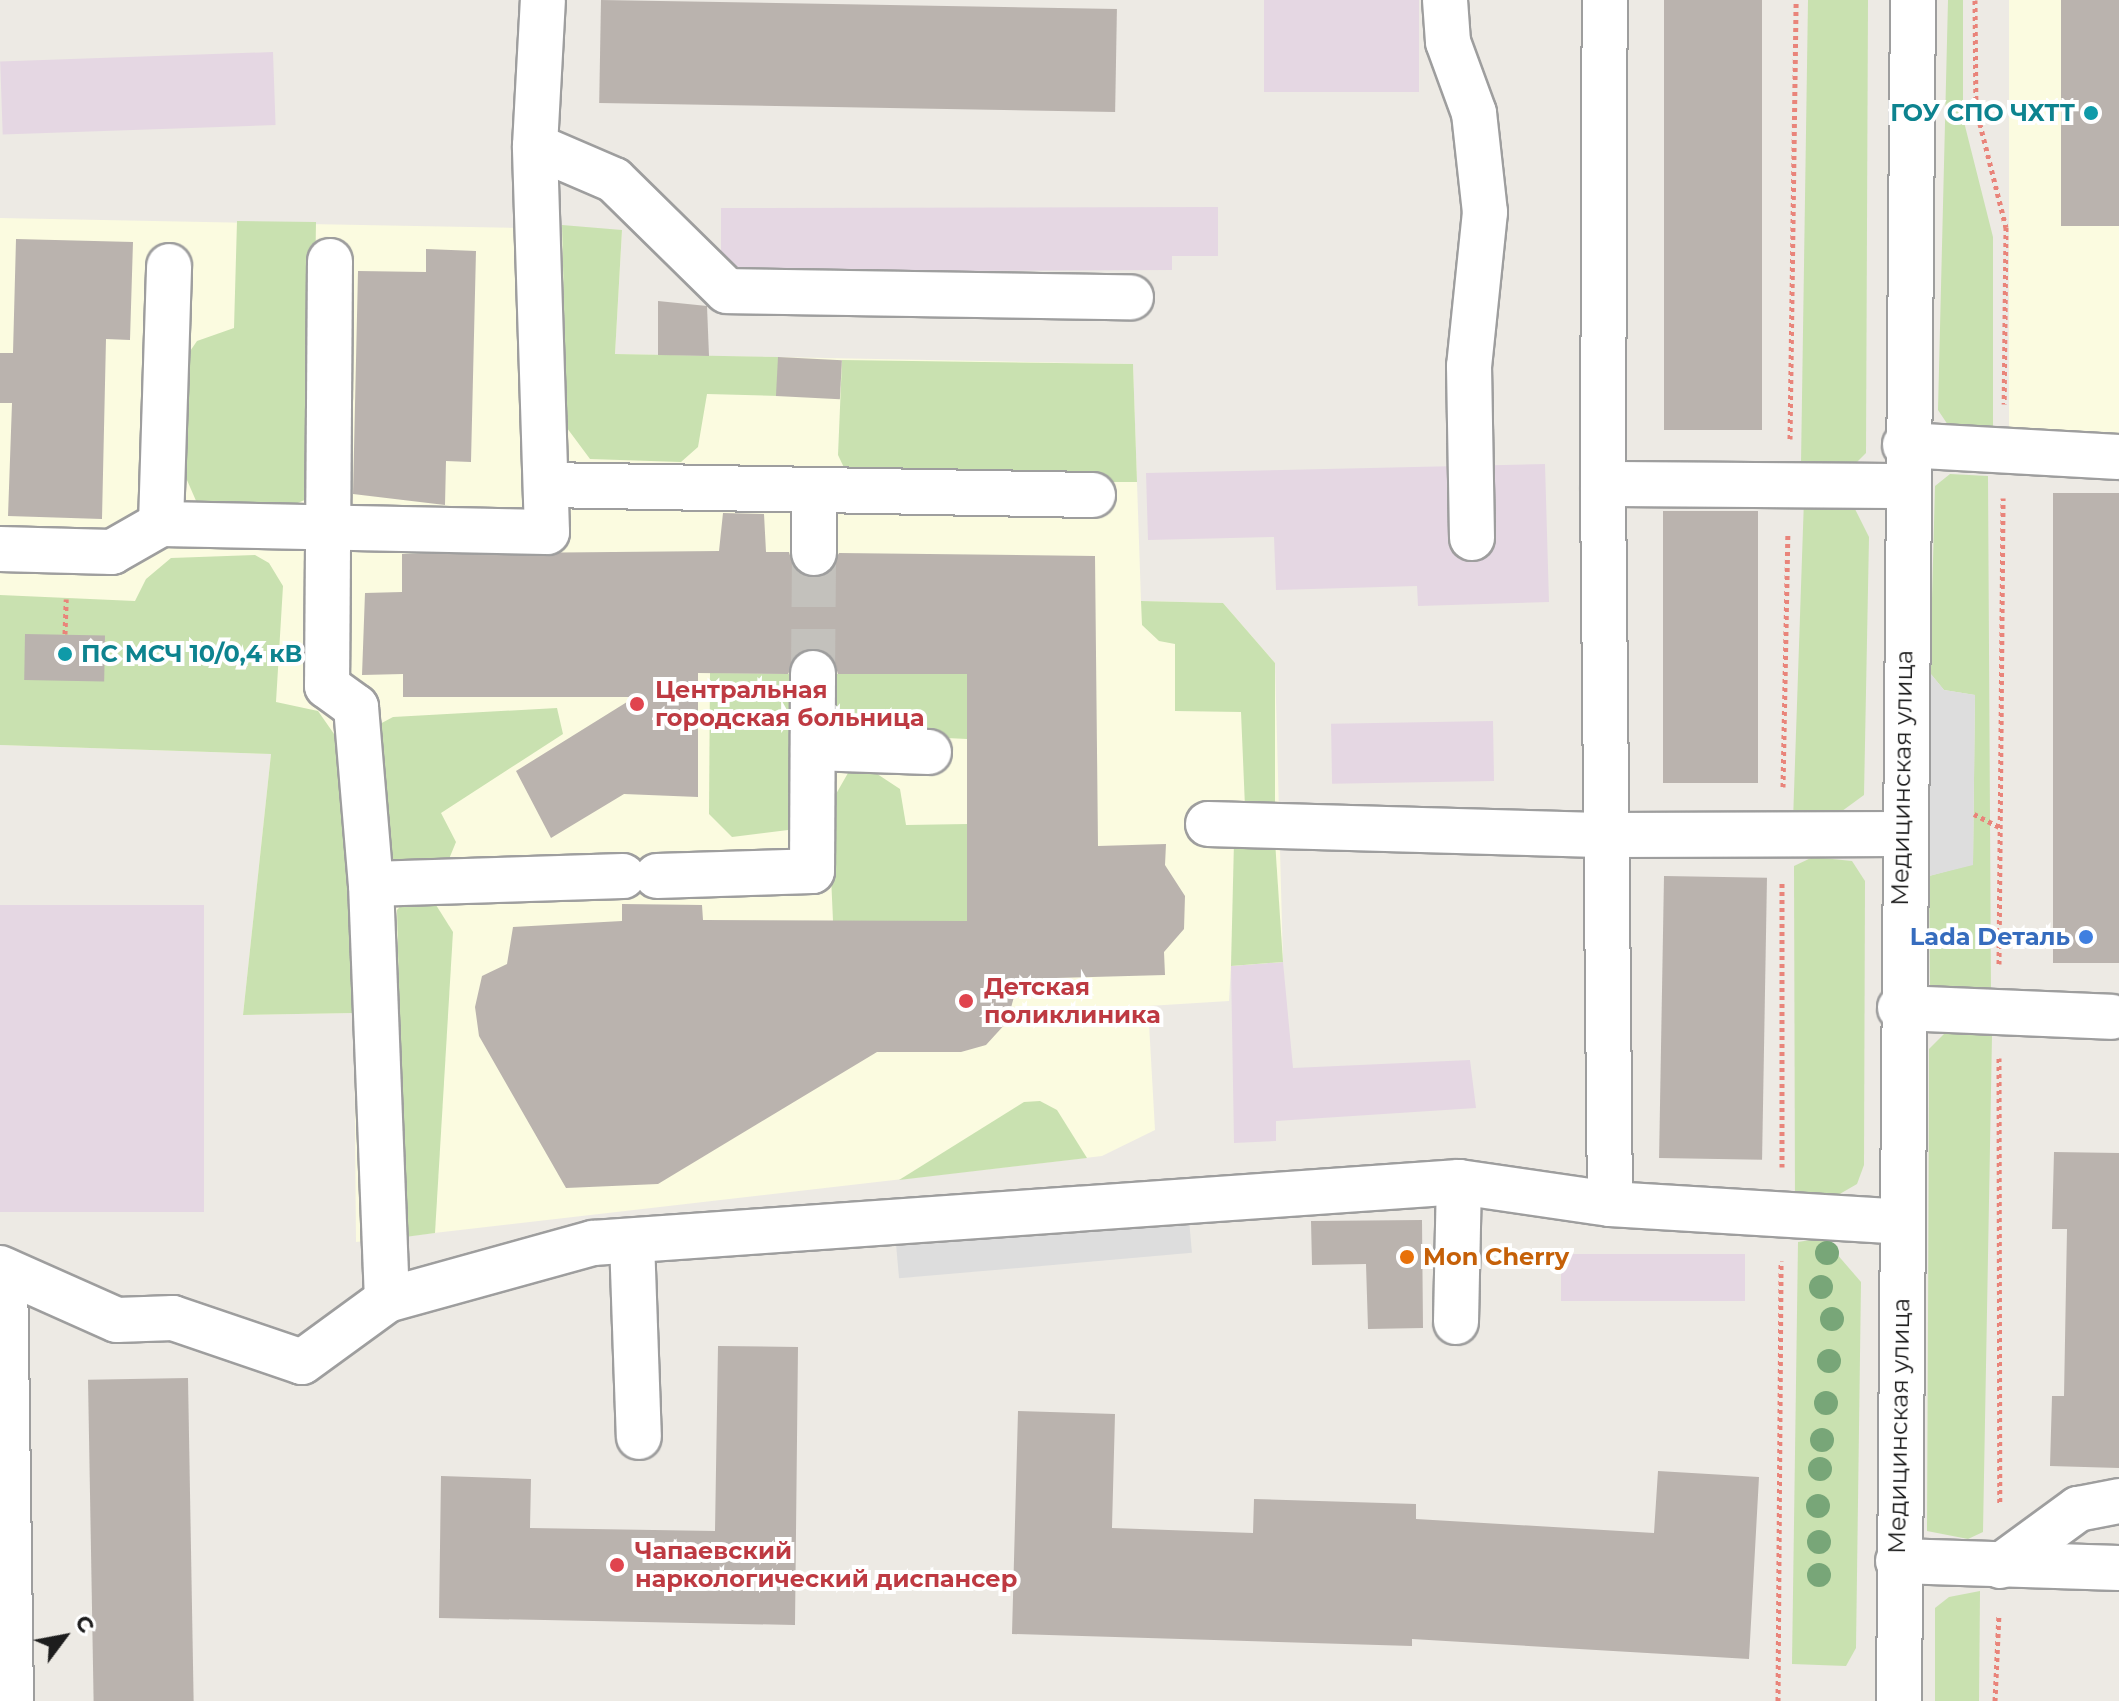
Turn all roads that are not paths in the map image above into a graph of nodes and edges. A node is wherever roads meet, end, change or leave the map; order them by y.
1 (543, 0) edge
2 (1445, 0) edge
3 (1605, 0) edge
4 (1913, 0) edge
5 (535, 146) junction
6 (330, 261) dead end
7 (169, 266) dead end
8 (1131, 297) dead end
9 (2119, 457) edge
10 (1905, 466) junction
11 (1603, 484) junction
12 (546, 485) junction
13 (814, 490) junction
14 (1093, 495) dead end
15 (161, 524) junction
16 (327, 530) junction
17 (1472, 538) dead end
18 (0, 549) edge
19 (814, 553) tunnel mouth
20 (813, 673) tunnel mouth
21 (813, 748) junction
22 (929, 752) dead end
23 (1208, 824) dead end
24 (1902, 834) junction
25 (1608, 835) junction
26 (371, 884) junction
27 (1900, 1008) junction
28 (2112, 1017) dead end
29 (1459, 1182) junction
30 (1610, 1204) junction
31 (1901, 1222) junction
32 (632, 1241) junction
33 (3, 1270) edge
34 (387, 1300) junction
35 (1456, 1322) dead end
36 (639, 1437) dead end
37 (2119, 1501) edge
38 (1898, 1561) junction
39 (2000, 1566) junction
40 (2119, 1568) edge
41 (11, 1701) edge
42 (1899, 1701) edge

1 - 5 street
2 - 17 street
3 - 11 street
4 - 10 street, Медицинская улица
5 - 8 street
5 - 12 street
6 - 16 street
7 - 15 street
9 - 10 street
10 - 11 street
10 - 24 street, Медицинская улица
11 - 25 street
12 - 13 street
12 - 16 street
13 - 14 street
13 - 19 street
15 - 16 street
15 - 18 street
16 - 26 street
20 - 21 street
21 - 22 street
21 - 26 street
23 - 25 street
24 - 25 street
24 - 27 street, Медицинская улица
25 - 30 street
26 - 34 street
27 - 28 street
27 - 31 street, Медицинская улица
29 - 30 street
29 - 32 street
29 - 35 street
30 - 31 street
31 - 38 street, Медицинская улица
32 - 34 street
32 - 36 street
33 - 34 street
33 - 41 street
37 - 39 street
38 - 39 street
38 - 42 street, Медицинская улица
39 - 40 street

